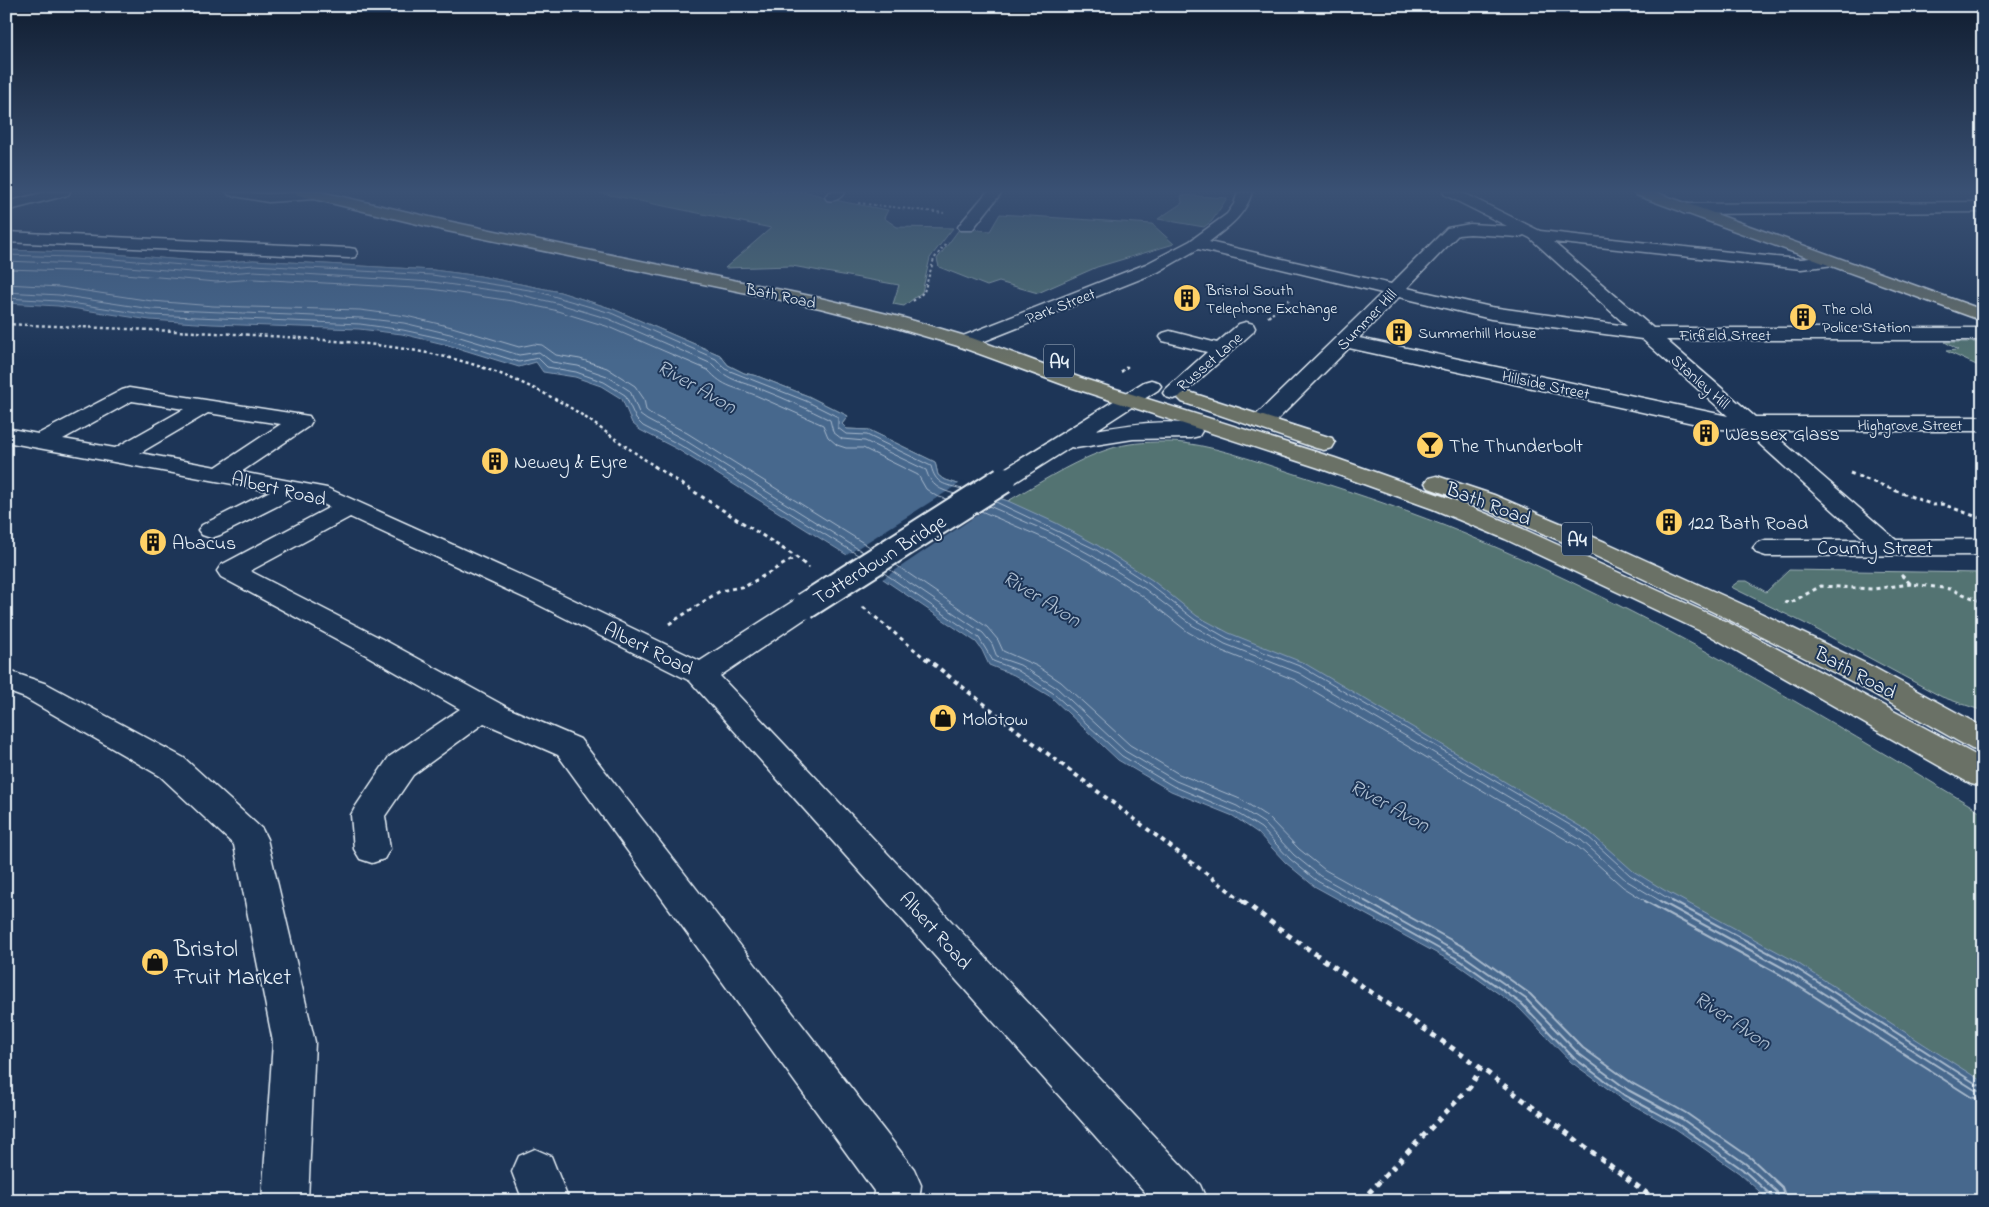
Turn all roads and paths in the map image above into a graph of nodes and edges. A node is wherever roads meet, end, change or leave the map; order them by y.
1 (249, 248) edge
2 (555, 248) edge
3 (942, 248) edge
4 (1183, 248) edge
5 (1215, 248) edge
6 (1436, 248) edge
7 (1550, 248) edge
8 (1662, 248) edge
9 (1793, 248) edge
10 (349, 253) dead end
11 (1828, 261) junction
12 (1394, 290) junction
13 (910, 304) dead end
14 (1983, 316) edge
15 (6, 324) edge
16 (1246, 328) dead end
17 (1648, 334) junction
18 (1983, 334) edge
19 (1170, 337) dead end
20 (1345, 341) junction
21 (965, 342) junction
22 (1220, 350) junction
23 (1151, 393) junction
24 (204, 406) junction
25 (1263, 421) junction
26 (1748, 424) junction
27 (1983, 424) edge
28 (1191, 431) joint
29 (6, 436) edge
30 (42, 442) junction
31 (1058, 446) junction
32 (119, 456) junction
33 (1845, 471) dead end
34 (220, 475) junction
35 (294, 489) junction
36 (1442, 504) junction
37 (349, 507) junction
38 (1983, 520) edge
39 (211, 530) dead end
40 (1888, 547) junction
41 (1983, 547) edge
42 (1766, 548) dead end
43 (796, 557) junction
44 (811, 570) dead end
45 (856, 600) dead end
46 (1781, 601) dead end
47 (1983, 602) edge
48 (665, 627) dead end
49 (701, 674) junction
50 (6, 680) edge
51 (483, 708) junction
52 (1983, 742) edge
53 (1983, 775) edge
54 (372, 849) dead end
55 (1481, 1068) junction
56 (285, 1201) edge
57 (896, 1201) edge
58 (1184, 1201) edge
59 (1361, 1201) edge
60 (1657, 1201) edge

1 - 10 street
2 - 21 highway, Bath Road / A4
3 - 13 path
4 - 21 street, Park Street
5 - 12 street, Firfield Street
6 - 12 street, Summer Hill
7 - 17 street, Stanley Hill
8 - 11 street, Summer Hill
9 - 11 highway
11 - 14 highway
12 - 17 street, Firfield Street
12 - 20 street, Summer Hill
15 - 43 path
16 - 22 street, Russet Lane
17 - 18 street, Firfield Street
17 - 26 street, Stanley Hill
19 - 22 street
20 - 25 street, Summer Hill
20 - 26 street, Hillside Street
21 - 23 highway, Bath Road / A4
22 - 23 street, Russet Lane
23 - 25 highway, Bath Road / A4
23 - 31 street, Totterdown Bridge
23 - 36 highway, Bath Road / A4
24 - 30 street
24 - 32 street
24 - 34 street
25 - 52 highway, Bath Road / A4
26 - 27 street, Highgrove Street
26 - 40 street, Stanley Hill
28 - 31 street, Totterdown Bridge
28 - 36 highway, Bath Road / A4
29 - 30 street, Albert Road
30 - 32 street, Albert Road
31 - 49 street, Totterdown Bridge, bridge
32 - 34 street, Albert Road
33 - 38 path
34 - 35 street, Albert Road
35 - 37 street, Albert Road
35 - 39 street
36 - 53 highway, Bath Road / A4
37 - 49 street, Albert Road
37 - 51 street
40 - 41 street, County Street
40 - 42 street, County Street
43 - 44 path
43 - 48 path
45 - 55 path
46 - 47 path
49 - 58 street, Albert Road
50 - 56 street
51 - 54 street
51 - 57 street
55 - 59 path
55 - 60 path

